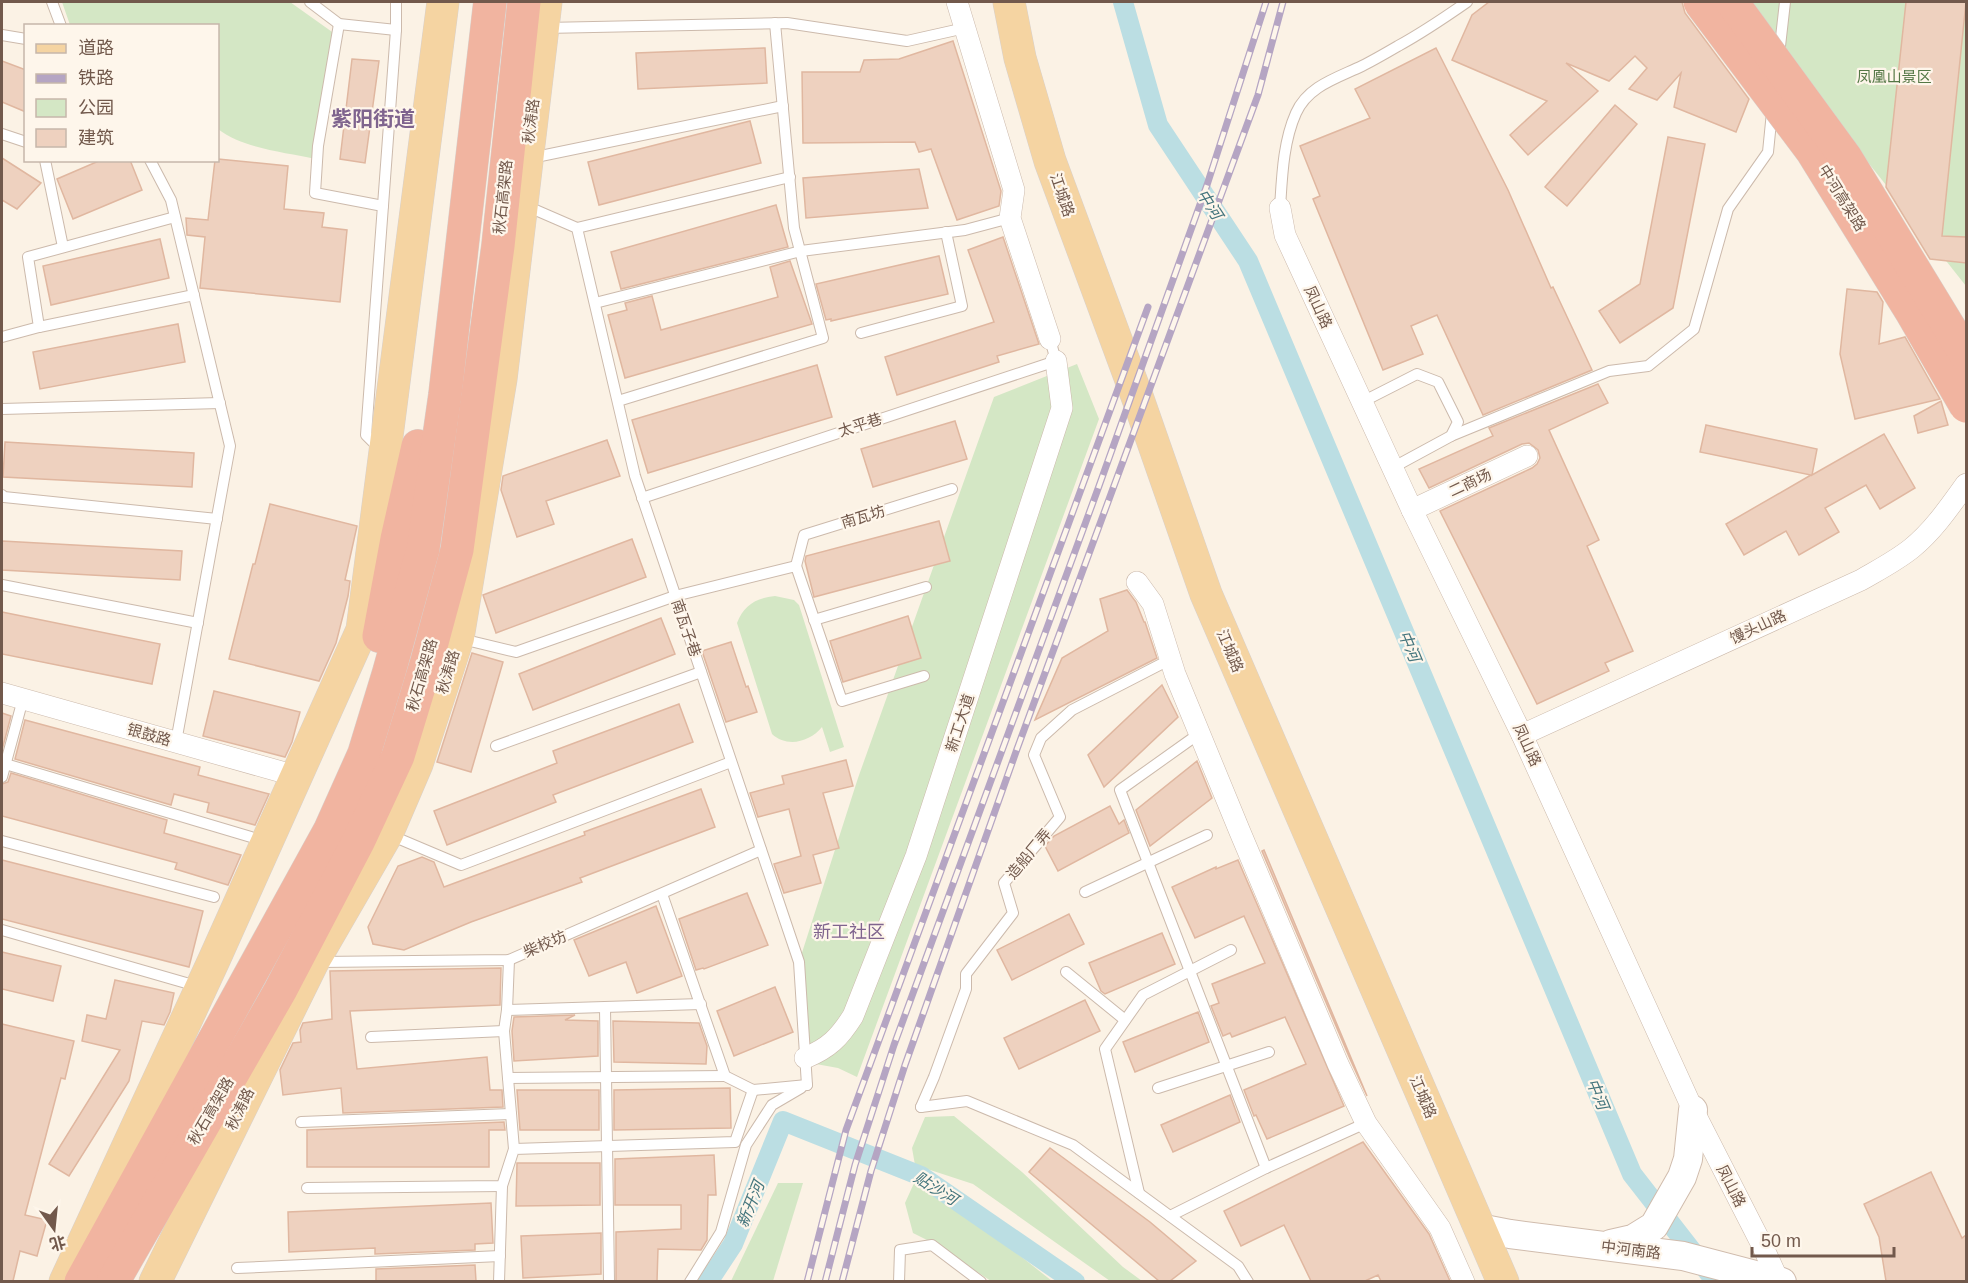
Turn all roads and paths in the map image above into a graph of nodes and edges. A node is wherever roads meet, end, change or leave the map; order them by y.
1 (52, 2) edge
2 (310, 2) edge
3 (396, 2) edge
4 (443, 2) edge
5 (490, 2) edge
6 (524, 2) edge
7 (957, 2) edge
8 (1009, 2) edge
9 (1467, 2) edge
10 (1700, 2) edge
11 (1732, 2) edge
12 (1785, 2) edge
13 (544, 15) edge
14 (775, 23) junction
15 (60, 24) edge
16 (339, 24) junction
17 (965, 28) junction
18 (396, 30) junction
19 (2, 36) edge
20 (24, 39) edge
21 (783, 106) junction
22 (2, 134) edge
23 (24, 141) edge
24 (526, 159) junction
25 (45, 162) edge
26 (151, 162) edge
27 (790, 177) junction
28 (521, 204) junction
29 (383, 206) junction
30 (1280, 208) joint
31 (175, 217) junction
32 (1010, 218) junction
33 (578, 228) junction
34 (946, 232) junction
35 (63, 247) junction
36 (461, 248) junction
37 (801, 251) junction
38 (194, 295) junction
39 (595, 303) junction
40 (39, 327) junction
41 (861, 333) dead end
42 (2, 337) edge
43 (1050, 339) joint
44 (1966, 355) edge
45 (1056, 361) junction
46 (618, 401) junction
47 (1362, 402) junction
48 (219, 403) junction
49 (1966, 406) edge
50 (2, 409) edge
51 (1451, 436) junction
52 (385, 453) junction
53 (1527, 456) dead end
54 (1392, 468) junction
55 (1966, 484) edge
56 (952, 489) dead end
57 (2, 495) edge
58 (642, 498) junction
59 (1412, 510) junction
60 (217, 519) junction
61 (796, 566) junction
62 (1137, 582) dead end
63 (2, 585) edge
64 (926, 587) dead end
65 (675, 596) junction
66 (814, 620) junction
67 (198, 623) junction
68 (458, 638) junction
69 (1171, 659) junction
70 (701, 672) junction
71 (924, 676) dead end
72 (2, 693) edge
73 (23, 699) junction
74 (1200, 733) junction
75 (1522, 735) junction
76 (176, 742) junction
77 (496, 746) dead end
78 (731, 762) junction
79 (3, 763) edge
80 (296, 776) junction
81 (2, 777) edge
82 (387, 834) junction
83 (1207, 836) dead end
84 (251, 837) dead end
85 (2, 841) edge
86 (761, 850) junction
87 (1148, 863) junction
88 (1085, 892) dead end
89 (662, 894) junction
90 (214, 897) dead end
91 (2, 930) edge
92 (1231, 950) dead end
93 (509, 960) junction
94 (313, 962) junction
95 (1190, 971) junction
96 (1066, 972) dead end
97 (201, 987) junction
98 (701, 1004) junction
99 (605, 1008) junction
100 (507, 1010) junction
101 (1125, 1020) junction
102 (504, 1031) junction
103 (370, 1037) dead end
104 (1269, 1052) dead end
105 (805, 1058) junction
106 (1227, 1067) junction
107 (725, 1076) junction
108 (606, 1077) junction
109 (508, 1078) junction
110 (807, 1085) junction
111 (1158, 1088) dead end
112 (753, 1090) junction
113 (1693, 1110) junction
114 (511, 1114) junction
115 (301, 1122) dead end
116 (1366, 1123) junction
117 (607, 1146) junction
118 (514, 1149) junction
119 (1266, 1168) junction
120 (171, 1181) junction
121 (502, 1186) junction
122 (307, 1188) dead end
123 (1139, 1193) junction
124 (1170, 1216) junction
125 (1479, 1228) junction
126 (1600, 1246) junction
127 (500, 1256) junction
128 (237, 1268) dead end
129 (65, 1281) edge
130 (71, 1281) edge
131 (81, 1281) edge
132 (113, 1281) edge
133 (136, 1281) edge
134 (154, 1281) edge
135 (499, 1281) edge
136 (609, 1281) edge
137 (690, 1281) edge
138 (899, 1281) edge
139 (981, 1281) edge
140 (1248, 1281) edge
141 (1464, 1281) edge
142 (1504, 1281) edge
143 (1780, 1281) edge

1 - 15 lane
2 - 16 lane
3 - 18 lane
4 - 52 main road
5 - 36 highway, 秋石高架路
6 - 120 highway, 秋石高架路
7 - 17 street
8 - 125 main road, 江城路
9 - 30 lane
10 - 49 highway, 中河高架路, bridge
11 - 44 highway, 中河高架路, bridge
12 - 51 lane
13 - 14 lane
13 - 24 main road, 秋涛路
14 - 17 lane
14 - 21 lane
16 - 18 lane
16 - 29 lane
17 - 32 street
18 - 29 lane
19 - 20 lane
21 - 24 lane
21 - 27 lane
22 - 23 lane
24 - 28 main road, 秋涛路
25 - 35 lane
26 - 31 lane
27 - 33 lane
27 - 37 lane
28 - 33 lane
28 - 68 main road, 秋涛路
29 - 52 lane
30 - 47 street, 凤山路
31 - 35 lane
31 - 38 lane
32 - 34 lane
32 - 43 street
33 - 39 lane, 南瓦子巷
34 - 37 lane
34 - 41 lane
35 - 40 lane
36 - 130 highway
36 - 131 highway, 秋石高架路
37 - 39 lane
37 - 46 lane
38 - 40 lane
38 - 48 lane
39 - 46 lane, 南瓦子巷
40 - 42 lane
43 - 45 lane
45 - 58 lane, 太平巷
45 - 105 street, 新工大道
46 - 58 lane, 南瓦子巷
47 - 51 lane
47 - 54 street, 凤山路
48 - 50 lane
48 - 60 lane
51 - 54 lane
52 - 80 main road
53 - 59 street, 二商场
54 - 59 street, 凤山路
55 - 75 street, 馒头山路
56 - 61 lane, 南瓦坊
57 - 60 lane
58 - 65 lane, 南瓦子巷
59 - 75 street, 凤山路
60 - 67 lane
61 - 65 lane
61 - 66 lane
62 - 69 street
63 - 67 lane
64 - 66 lane
65 - 68 lane
65 - 70 lane, 南瓦子巷
66 - 71 lane
67 - 76 lane
68 - 82 main road, 秋涛路
69 - 74 street
69 - 123 lane, 造船厂弄
70 - 77 lane
70 - 78 lane, 南瓦子巷
72 - 73 street, 银鼓路
73 - 76 street, 银鼓路
73 - 79 lane
74 - 87 lane
74 - 116 street
75 - 113 street, 凤山路
76 - 80 street, 银鼓路
78 - 82 lane
78 - 86 lane, 南瓦子巷
79 - 81 lane
79 - 84 lane
80 - 97 main road
82 - 94 main road, 秋涛路
83 - 87 lane
85 - 90 lane
86 - 89 lane, 柴校坊
86 - 105 lane, 南瓦子巷
87 - 88 lane
87 - 95 lane
89 - 93 lane, 柴校坊
89 - 98 lane
91 - 97 lane
92 - 95 lane
93 - 94 lane, 柴校坊
93 - 100 lane
94 - 134 main road, 秋涛路
95 - 101 lane
95 - 106 lane
96 - 101 lane
97 - 129 main road
98 - 99 lane
98 - 107 lane
99 - 100 lane
99 - 108 lane
100 - 102 lane
101 - 123 lane
102 - 103 lane
102 - 109 lane
104 - 106 lane
105 - 110 lane, 南瓦子巷
106 - 111 lane
106 - 119 lane
107 - 108 lane
107 - 112 lane
108 - 109 lane
108 - 117 lane
109 - 114 lane
110 - 112 lane
110 - 137 lane
112 - 117 lane
113 - 126 main road
113 - 143 street, 凤山路
114 - 115 lane
114 - 118 lane
116 - 119 lane
116 - 141 street
117 - 118 lane
117 - 136 lane
118 - 121 lane
119 - 124 lane
120 - 132 highway, 秋石高架路
120 - 133 highway
121 - 122 lane
121 - 127 lane
123 - 124 lane
124 - 140 lane
125 - 126 main road, 中河南路
125 - 142 main road, 江城路
126 - 143 main road, 中河南路
127 - 128 lane
127 - 135 lane
138 - 139 lane

